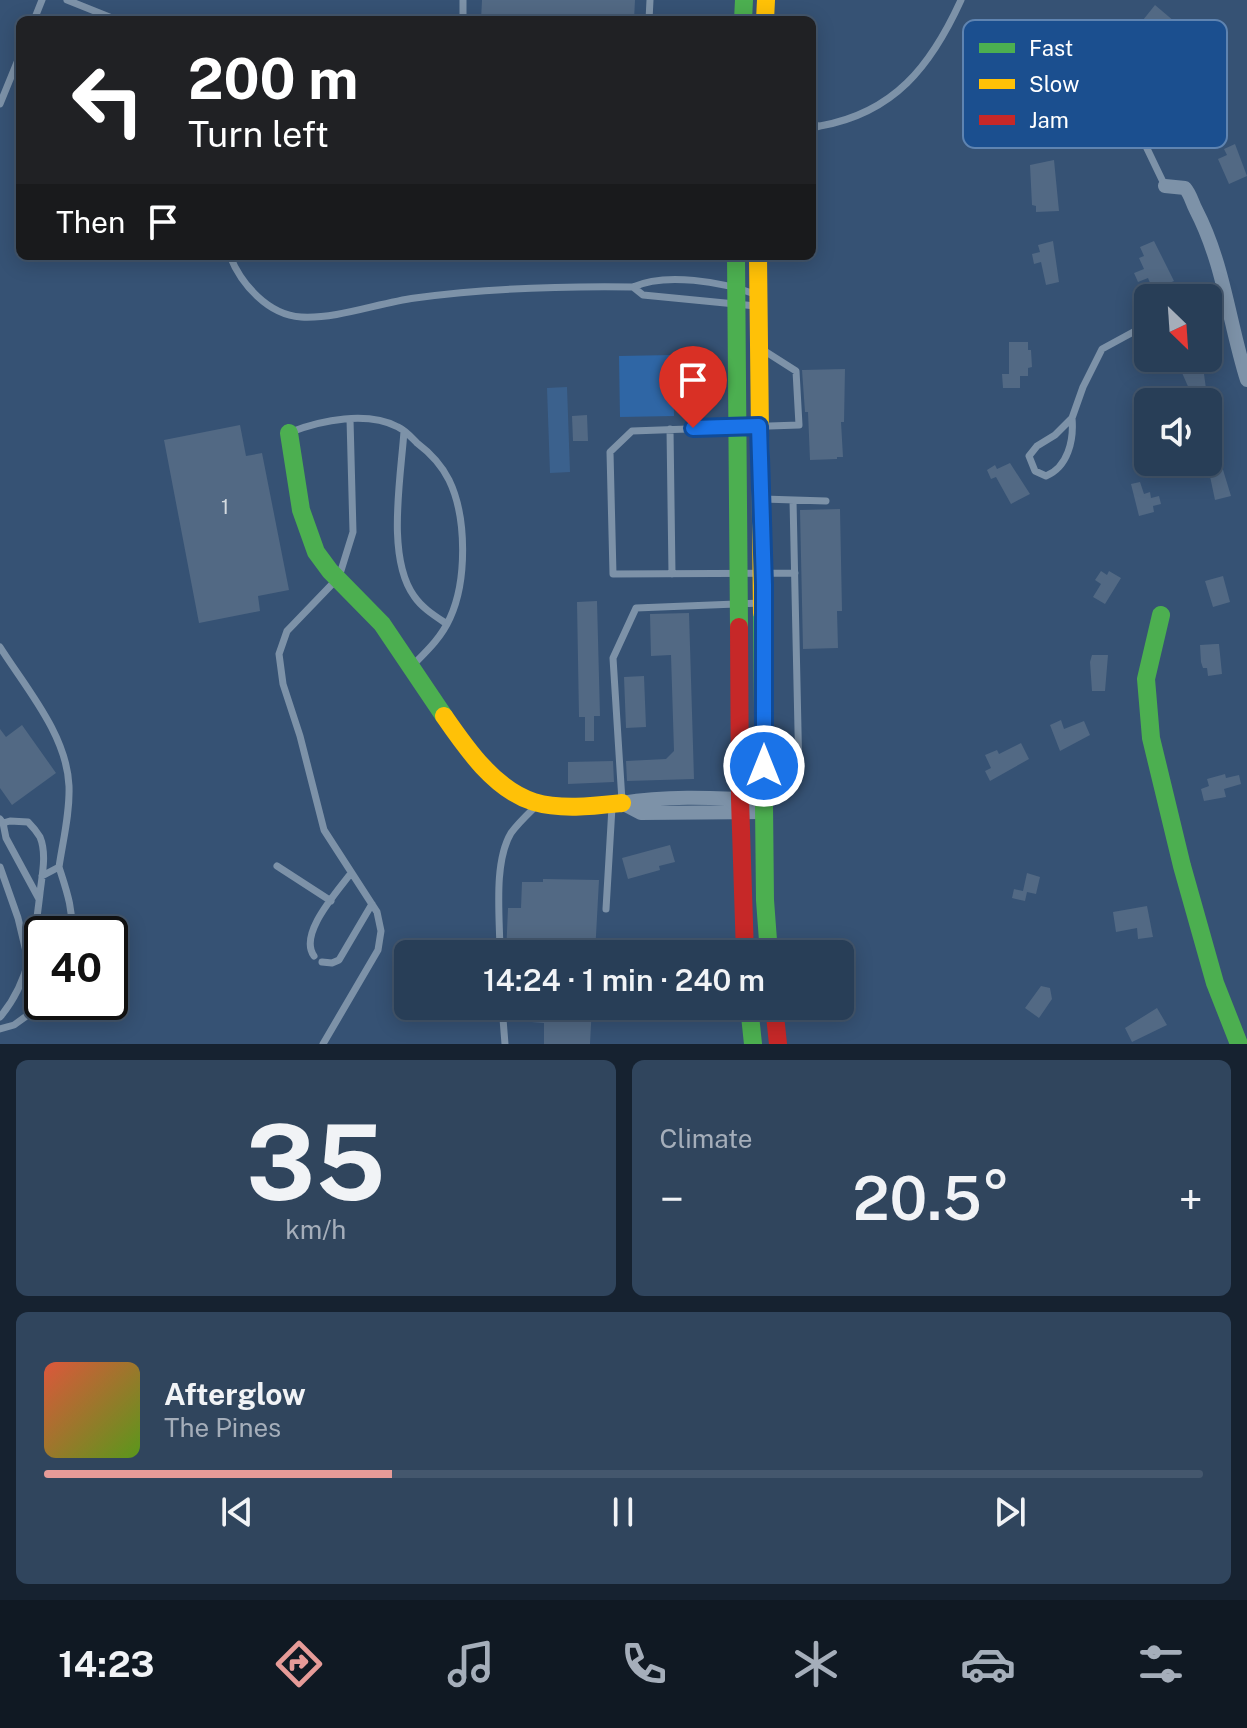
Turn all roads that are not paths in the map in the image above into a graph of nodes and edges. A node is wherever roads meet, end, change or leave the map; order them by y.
1 (67, 0) edge
2 (961, 0) edge
3 (107, 16) edge
4 (16, 65) edge
5 (0, 104) edge
6 (816, 126) edge
7 (1147, 148) edge
8 (1165, 186) joint
9 (232, 260) edge
10 (736, 260) edge
11 (758, 260) edge
12 (1224, 286) joint
13 (633, 287) junction
14 (736, 295) junction
15 (757, 300) junction
16 (1134, 332) edge
17 (757, 346) junction
18 (1247, 380) edge
19 (1072, 418) junction
20 (350, 419) junction
21 (759, 426) junction
22 (737, 427) junction
23 (670, 429) junction
24 (404, 431) junction
25 (289, 433) joint
26 (761, 499) junction
27 (793, 500) junction
28 (826, 501) dead end
29 (738, 573) junction
30 (763, 573) junction
31 (795, 573) junction
32 (672, 574) junction
33 (339, 577) junction
34 (764, 603) junction
35 (739, 604) junction
36 (1161, 615) dead end
37 (447, 624) junction
38 (0, 647) edge
39 (412, 667) junction
40 (799, 764) junction
41 (764, 766) junction
42 (799, 776) dead end
43 (539, 803) junction
44 (617, 804) junction
45 (740, 806) junction
46 (764, 806) junction
47 (1, 821) edge
48 (277, 866) dead end
49 (0, 867) edge
50 (59, 867) junction
51 (351, 873) junction
52 (42, 876) junction
53 (39, 899) junction
54 (331, 901) junction
55 (372, 904) junction
56 (606, 909) dead end
57 (37, 916) edge
58 (72, 916) edge
59 (500, 940) edge
60 (745, 940) edge
61 (768, 940) edge
62 (24, 944) edge
63 (314, 956) dead end
64 (322, 962) dead end
65 (24, 971) edge
66 (0, 1017) edge
67 (24, 1018) edge
68 (503, 1020) edge
69 (750, 1020) edge
70 (775, 1020) edge
71 (0, 1029) edge
72 (1234, 1043) edge
73 (323, 1044) edge
74 (505, 1044) edge
75 (753, 1044) edge
76 (778, 1044) edge

1 - 3 lane
2 - 6 lane
4 - 5 lane
7 - 8 lane
8 - 12 street
9 - 13 lane
10 - 14 street
11 - 15 street
12 - 18 street
13 - 14 lane
13 - 14 lane
14 - 15 lane
14 - 15 lane
14 - 22 street
15 - 17 street
16 - 19 lane
17 - 21 street
17 - 21 lane
19 - 19 lane
20 - 24 lane
20 - 25 lane
20 - 33 lane
21 - 22 lane
21 - 26 street
22 - 23 lane
22 - 29 street
23 - 32 lane
23 - 32 lane
24 - 37 lane
24 - 37 lane
25 - 33 street
26 - 27 lane
26 - 30 street
27 - 28 lane
27 - 31 lane
29 - 30 lane
29 - 32 lane
29 - 35 street
30 - 31 lane
30 - 34 street
31 - 40 lane
33 - 39 street
33 - 51 lane
34 - 35 lane
34 - 41 street
35 - 44 lane
35 - 45 street
36 - 72 street
37 - 39 lane
38 - 50 lane
39 - 43 street
40 - 41 lane
40 - 42 lane
41 - 46 street
43 - 44 street
43 - 59 lane
44 - 45 street
44 - 56 lane
45 - 46 street
45 - 60 street
46 - 61 street
47 - 52 lane
47 - 53 lane
48 - 54 lane
49 - 62 lane
50 - 52 lane
50 - 58 lane
51 - 54 lane
51 - 55 lane
52 - 53 lane
53 - 57 lane
54 - 63 lane
55 - 64 lane
55 - 73 lane
65 - 66 lane
67 - 71 lane
68 - 74 lane
69 - 75 street
70 - 76 street

